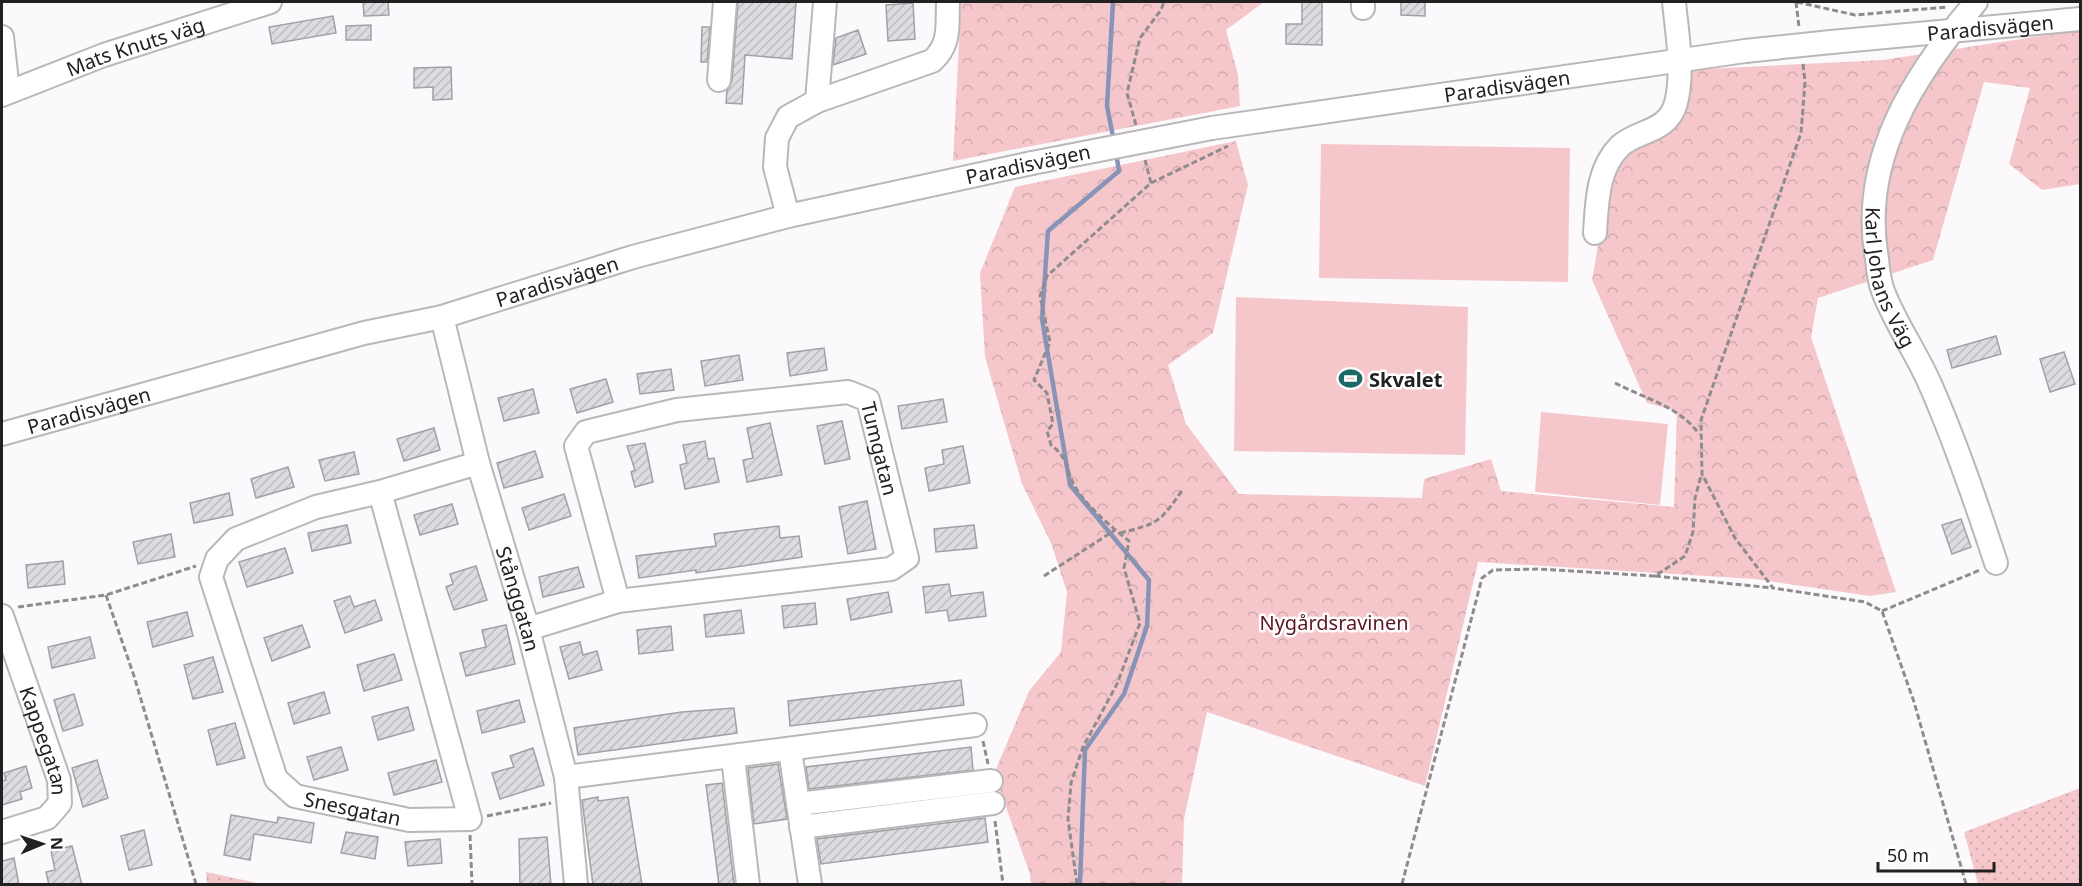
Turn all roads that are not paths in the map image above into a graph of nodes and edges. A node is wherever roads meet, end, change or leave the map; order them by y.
1 (270, 2) edge
2 (725, 2) edge
3 (825, 2) edge
4 (948, 2) edge
5 (1674, 2) edge
6 (1976, 2) edge
7 (2080, 19) edge
8 (1951, 31) junction
9 (2, 37) edge
10 (1679, 58) junction
11 (719, 80) dead end
12 (5, 93) edge
13 (818, 100) junction
14 (788, 216) junction
15 (1595, 233) dead end
16 (442, 317) junction
17 (2, 434) edge
18 (477, 463) junction
19 (380, 492) junction
20 (1996, 563) road end
21 (618, 602) junction
22 (7, 612) edge
23 (528, 629) junction
24 (975, 725) dead end
25 (790, 750) junction
26 (733, 758) junction
27 (566, 777) junction
28 (992, 792) dead end
29 (800, 815) junction
30 (2, 832) edge
31 (576, 885) edge
32 (748, 885) edge
33 (810, 885) edge

1 - 12 street, Mats Knuts väg
2 - 11 street
3 - 13 street
4 - 13 street
5 - 10 street
6 - 8 street, Karl Johans Väg
7 - 8 street, Paradisvägen
8 - 10 street, Paradisvägen, bridge
8 - 20 street, Karl Johans Väg
9 - 12 street
10 - 14 street, Paradisvägen, bridge
10 - 15 street
13 - 14 street
14 - 16 street, Paradisvägen
16 - 17 street, Paradisvägen
16 - 18 street, Stånggatan
18 - 19 street
18 - 23 street, Stånggatan
19 - 19 street, Snesgatan
21 - 21 street, Tumgatan
21 - 23 street, Tumgatan
22 - 30 street, Kappegatan
23 - 27 street, Stånggatan
24 - 25 street
25 - 26 street
25 - 29 street
26 - 27 street
26 - 32 street
27 - 31 street, Stånggatan
28 - 29 street
29 - 33 street

